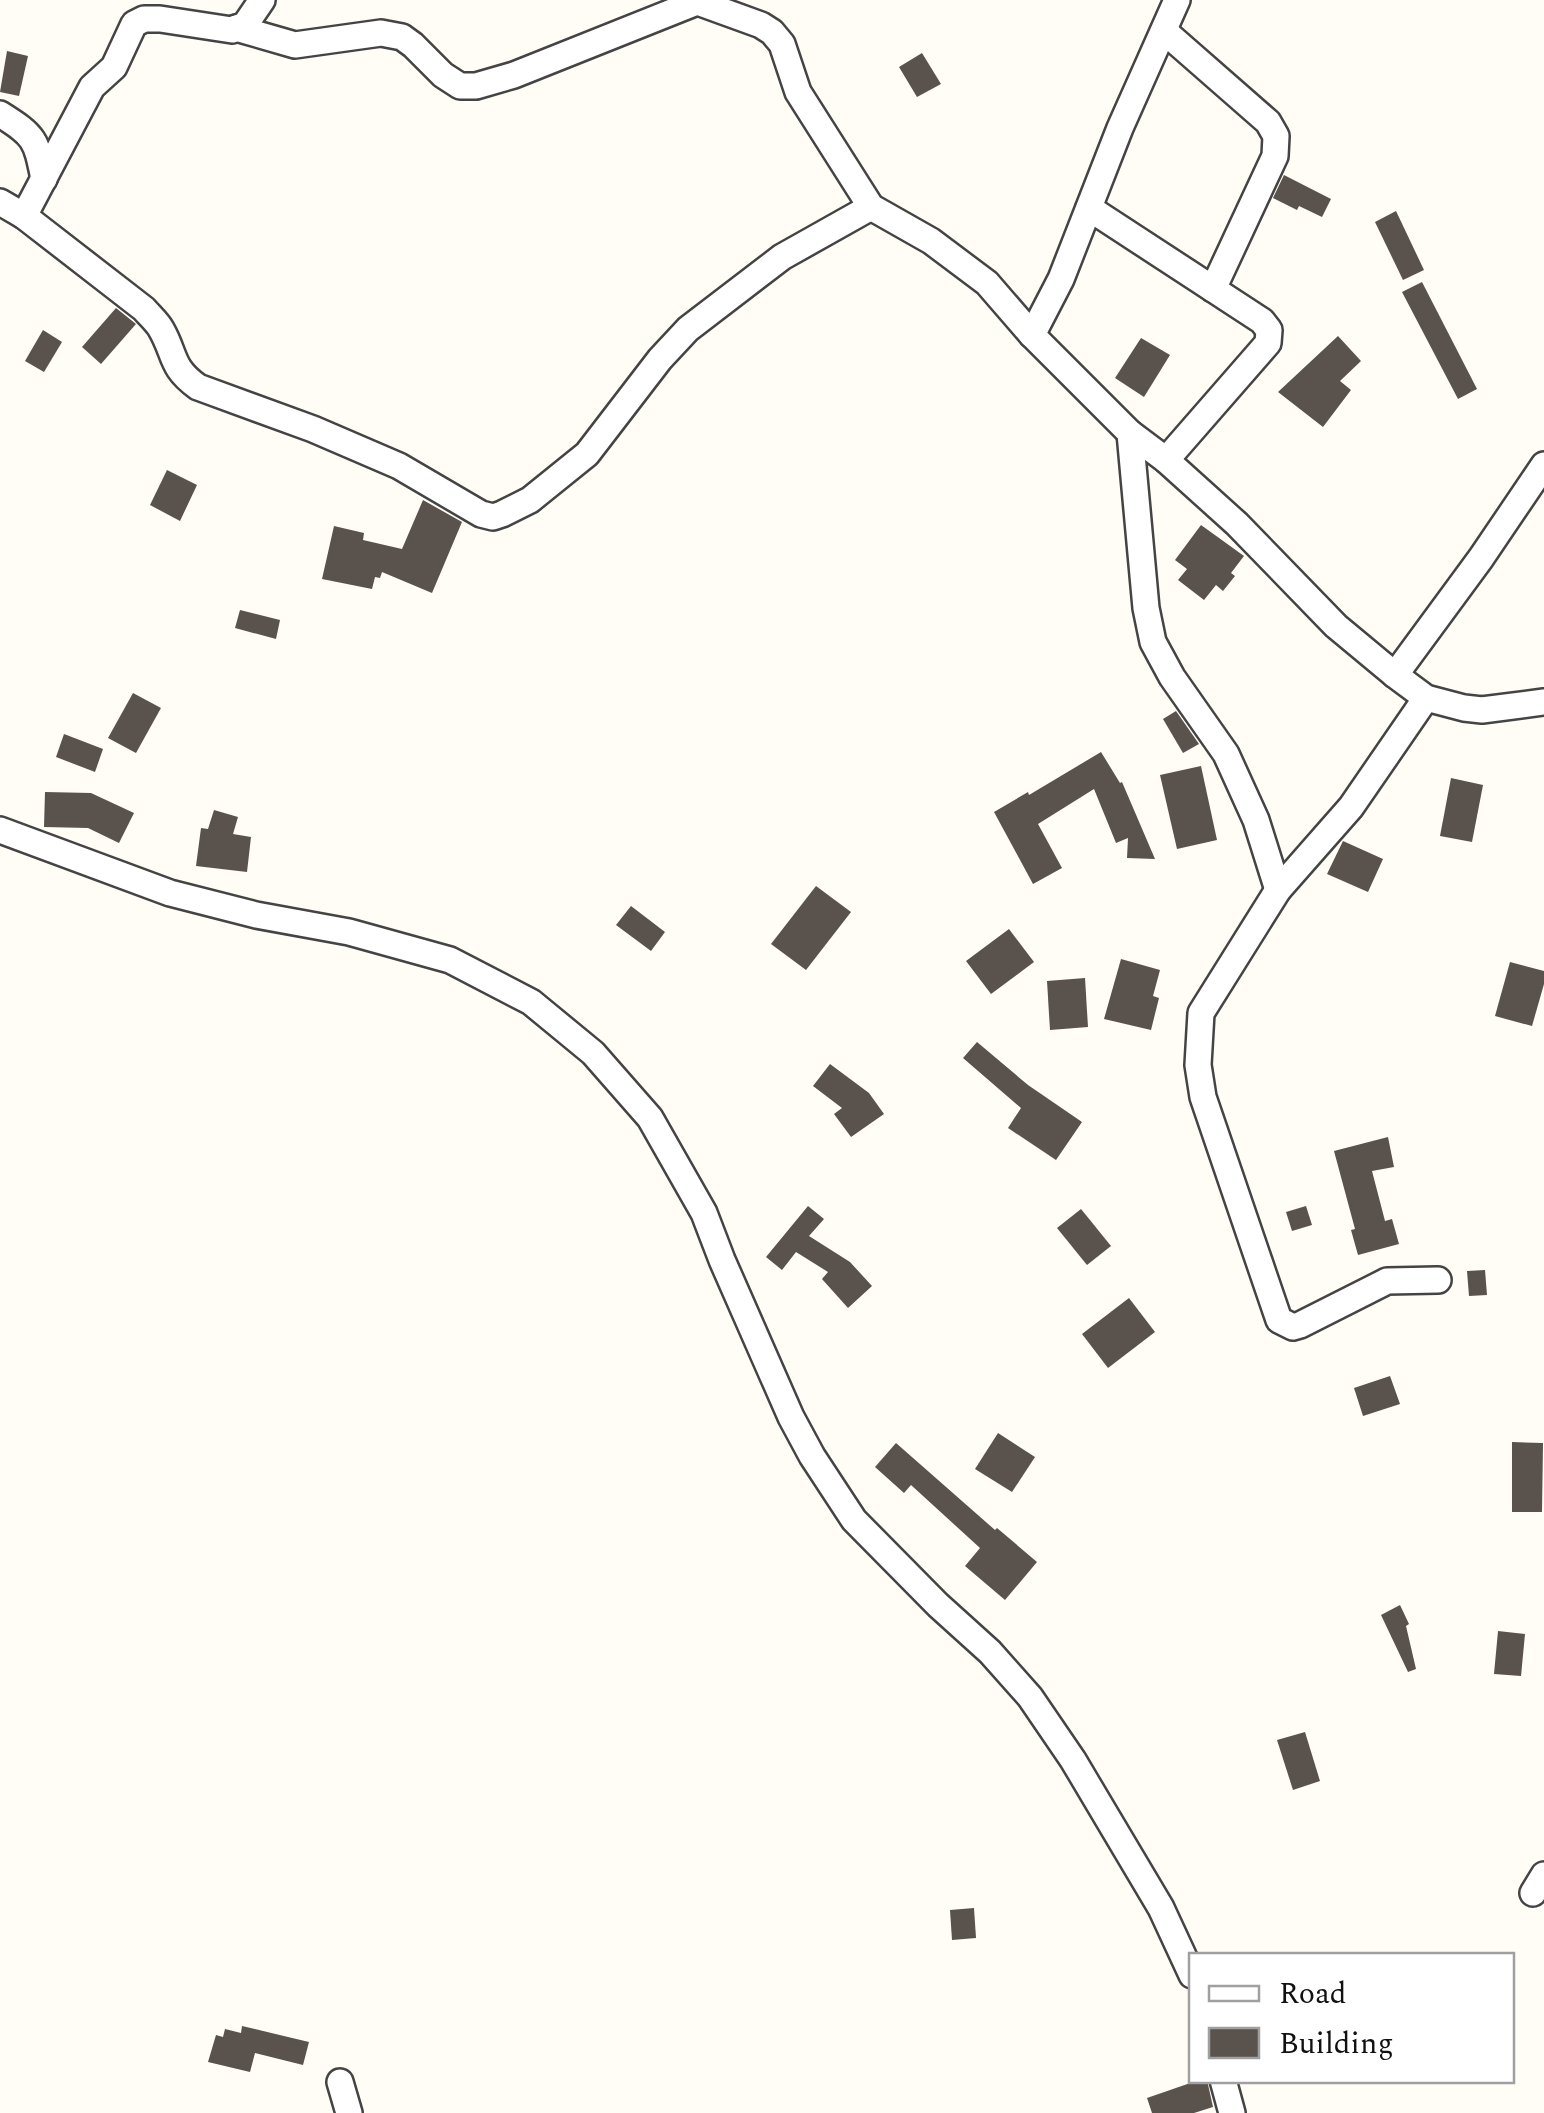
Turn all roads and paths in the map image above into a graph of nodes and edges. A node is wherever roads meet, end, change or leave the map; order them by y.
1 (262, 0) edge
2 (1177, 0) edge
3 (694, 1) edge
4 (236, 28) junction
5 (1164, 32) junction
6 (0, 114) edge
7 (44, 179) junction
8 (0, 202) edge
9 (871, 207) junction
10 (1089, 208) junction
11 (24, 216) junction
12 (1213, 288) junction
13 (1032, 335) junction
14 (1130, 433) junction
15 (1166, 460) junction
16 (1544, 465) edge
17 (1395, 675) junction
18 (1426, 698) junction
19 (1544, 702) edge
20 (0, 830) edge
21 (1278, 890) junction
22 (1438, 1280) dead end
23 (1189, 1969) edge
24 (340, 2082) dead end
25 (1224, 2083) edge
26 (349, 2113) edge
27 (1232, 2113) edge

1 - 4 street
2 - 5 street
3 - 4 street
3 - 9 street
4 - 7 street
5 - 10 street
5 - 12 street
6 - 7 street
7 - 11 street
8 - 11 street
9 - 11 street
9 - 13 street
10 - 12 street
10 - 13 street
12 - 15 street
13 - 14 street
14 - 15 street
14 - 21 street
15 - 17 street
16 - 17 street
17 - 18 street
18 - 19 street
18 - 21 street
20 - 23 street
21 - 22 street
24 - 26 street
25 - 27 street

